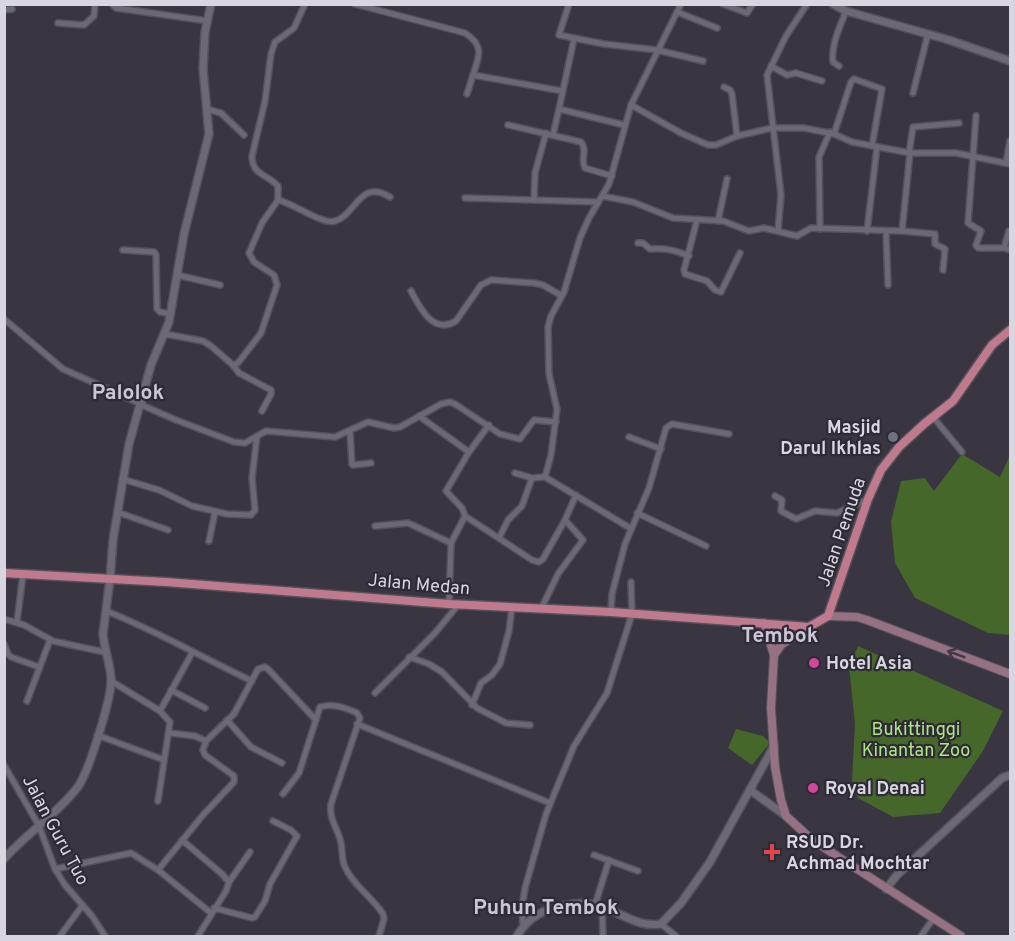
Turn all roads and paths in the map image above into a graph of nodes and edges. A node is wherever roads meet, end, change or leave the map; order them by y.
1 (95, 4) edge
2 (112, 4) edge
3 (211, 4) edge
4 (305, 4) edge
5 (356, 4) edge
6 (569, 4) edge
7 (681, 4) edge
8 (723, 4) edge
9 (753, 4) edge
10 (807, 4) edge
11 (833, 4) edge
12 (12, 9) dead end
13 (4, 10) edge
14 (846, 11) junction
15 (677, 12) junction
16 (208, 21) junction
17 (58, 23) dead end
18 (717, 28) dead end
19 (928, 34) junction
20 (574, 39) junction
21 (657, 50) junction
22 (703, 61) dead end
23 (1011, 61) edge
24 (771, 66) junction
25 (839, 66) dead end
26 (473, 75) junction
27 (822, 81) dead end
28 (724, 87) dead end
29 (562, 91) junction
30 (913, 93) dead end
31 (467, 94) dead end
32 (631, 105) junction
33 (207, 109) junction
34 (559, 109) junction
35 (976, 116) dead end
36 (959, 123) dead end
37 (508, 125) dead end
38 (624, 125) junction
39 (772, 128) junction
40 (546, 133) junction
41 (832, 133) junction
42 (244, 135) dead end
43 (553, 135) junction
44 (737, 136) junction
45 (1011, 141) edge
46 (874, 147) junction
47 (910, 153) junction
48 (974, 156) junction
49 (1008, 164) edge
50 (612, 176) junction
51 (727, 179) dead end
52 (390, 196) dead end
53 (465, 198) dead end
54 (600, 199) junction
55 (278, 200) junction
56 (534, 200) junction
57 (718, 221) junction
58 (697, 223) junction
59 (820, 229) junction
60 (778, 231) junction
61 (867, 231) junction
62 (886, 231) junction
63 (902, 231) junction
64 (1009, 231) dead end
65 (638, 243) dead end
66 (1007, 249) edge
67 (123, 250) dead end
68 (740, 253) dead end
69 (689, 256) junction
70 (943, 270) dead end
71 (177, 275) junction
72 (220, 285) dead end
73 (888, 285) dead end
74 (411, 291) dead end
75 (562, 296) junction
76 (171, 314) junction
77 (4, 319) edge
78 (1011, 330) edge
79 (165, 334) junction
80 (233, 365) junction
81 (140, 401) junction
82 (262, 411) dead end
83 (419, 416) junction
84 (933, 417) junction
85 (556, 422) junction
86 (489, 425) junction
87 (350, 432) junction
88 (729, 434) dead end
89 (257, 436) junction
90 (629, 437) dead end
91 (661, 449) junction
92 (469, 452) junction
93 (962, 452) dead end
94 (371, 463) dead end
95 (515, 473) dead end
96 (545, 477) junction
97 (532, 478) junction
98 (122, 480) junction
99 (576, 495) junction
100 (775, 496) dead end
101 (868, 499) junction
102 (117, 512) junction
103 (215, 512) junction
104 (637, 513) junction
105 (465, 516) junction
106 (565, 520) junction
107 (375, 526) dead end
108 (630, 528) junction
109 (168, 530) dead end
110 (499, 538) junction
111 (209, 541) dead end
112 (451, 543) junction
113 (706, 546) dead end
114 (4, 573) edge
115 (23, 574) junction
116 (110, 579) junction
117 (632, 582) dead end
118 (454, 604) junction
119 (513, 608) junction
120 (541, 609) junction
121 (106, 610) junction
122 (611, 612) junction
123 (632, 614) junction
124 (828, 616) junction
125 (4, 620) edge
126 (17, 622) junction
127 (764, 623) junction
128 (809, 627) junction
129 (50, 640) junction
130 (4, 644) edge
131 (104, 652) junction
132 (192, 653) junction
133 (774, 655) junction
134 (409, 657) junction
135 (39, 667) junction
136 (1011, 674) edge
137 (111, 681) junction
138 (252, 681) junction
139 (171, 690) junction
140 (375, 693) dead end
141 (27, 701) dead end
142 (472, 705) junction
143 (205, 708) dead end
144 (160, 711) junction
145 (226, 720) junction
146 (316, 720) junction
147 (357, 724) junction
148 (530, 725) dead end
149 (170, 733) junction
150 (97, 735) junction
151 (206, 741) junction
152 (775, 746) junction
153 (164, 760) junction
154 (282, 763) dead end
155 (4, 765) edge
156 (1011, 775) edge
157 (750, 790) junction
158 (283, 794) dead end
159 (158, 801) dead end
160 (550, 803) junction
161 (786, 816) junction
162 (273, 821) dead end
163 (39, 825) junction
164 (182, 840) junction
165 (250, 852) dead end
166 (594, 855) dead end
167 (4, 859) edge
168 (609, 860) junction
169 (55, 869) junction
170 (158, 870) junction
171 (638, 871) dead end
172 (229, 882) junction
173 (886, 889) junction
174 (599, 905) junction
175 (82, 906) junction
176 (213, 911) junction
177 (933, 919) junction
178 (662, 924) junction
179 (523, 926) junction
180 (60, 936) edge
181 (105, 936) edge
182 (198, 936) edge
183 (379, 936) edge
184 (517, 936) edge
185 (603, 936) edge
186 (676, 936) edge
187 (921, 936) edge
188 (961, 936) edge

1 - 17 street
2 - 16 street
3 - 16 street
4 - 55 street
5 - 26 street
6 - 20 street
7 - 15 street
8 - 9 street
10 - 24 street
11 - 14 street
12 - 13 street
14 - 19 street
14 - 25 street
15 - 18 street
15 - 21 street
16 - 33 street
19 - 23 street
19 - 30 street
20 - 21 street
20 - 29 street
21 - 22 street
21 - 32 street
24 - 27 street
24 - 39 street
26 - 29 street
26 - 31 street
28 - 44 street
29 - 34 street
32 - 38 street
32 - 44 street
33 - 42 street
33 - 71 street
34 - 38 street
34 - 43 street
35 - 48 street
36 - 47 street
37 - 40 street
38 - 50 street
39 - 41 street
39 - 44 street
39 - 60 street
40 - 43 street
40 - 56 street
41 - 46 street
41 - 46 street
41 - 59 street
43 - 50 street
45 - 49 street
46 - 47 street
46 - 61 street
47 - 48 street
47 - 63 street
48 - 49 street
48 - 66 street
50 - 54 street
51 - 57 street
52 - 55 street
53 - 56 street
54 - 56 street
54 - 58 street
54 - 75 street
55 - 80 street
57 - 58 street
57 - 60 street
58 - 69 street
59 - 60 street
59 - 61 street
61 - 62 street
62 - 63 street
62 - 73 street
63 - 70 street
64 - 66 street
65 - 69 street
67 - 76 street
68 - 69 street
71 - 72 street
71 - 76 street
74 - 75 street
75 - 85 street
76 - 79 street
77 - 81 street
78 - 84 main road, Jalan Pemuda
79 - 80 street
79 - 81 street
80 - 82 street
81 - 89 street
81 - 98 street
83 - 86 street
83 - 87 street
83 - 92 street
84 - 93 street
84 - 101 main road, Jalan Pemuda
85 - 86 street
85 - 96 street
86 - 92 street
87 - 89 street
87 - 94 street
88 - 91 street
89 - 103 street
90 - 91 street
91 - 104 street
92 - 105 street
95 - 97 street
96 - 97 street
96 - 99 street
97 - 110 street
98 - 102 street
98 - 103 street
99 - 106 street
99 - 108 street
100 - 101 street
101 - 124 main road, Jalan Pemuda
102 - 109 street
102 - 116 street
103 - 111 street
104 - 108 street
104 - 113 street
105 - 110 street
105 - 112 street
106 - 110 street
106 - 120 street
107 - 112 street
108 - 122 street
112 - 118 street
114 - 115 main road, Jalan Medan
115 - 116 main road, Jalan Medan
115 - 126 street
116 - 118 main road, Jalan Medan
116 - 121 street
117 - 123 street
118 - 119 main road, Jalan Medan
118 - 134 street
119 - 120 main road, Jalan Medan
119 - 142 street
120 - 122 main road, Jalan Medan
121 - 131 street
121 - 132 street
122 - 123 main road, Jalan Medan
123 - 127 main road, Jalan Medan
123 - 160 street
124 - 128 main road
136 -> 124 main road
125 - 126 street
126 - 129 street
127 - 128 main road, Jalan Medan
127 - 133 main road
128 - 133 main road
129 - 131 street
129 - 135 street
130 - 135 street
131 - 137 street
132 - 138 street
132 - 139 street
133 - 152 main road
134 - 140 street
134 - 142 street
135 - 141 street
137 - 144 street
137 - 150 street
138 - 145 street
138 - 146 street
139 - 143 street
139 - 144 street
142 - 148 street
144 - 149 street
145 - 151 street
145 - 154 street
146 - 147 street
146 - 158 street
147 - 160 street
147 - 183 street
149 - 151 street
149 - 153 street
150 - 153 street
150 - 163 street
151 - 164 street
152 - 157 street
152 - 161 main road
153 - 159 street
155 - 163 street, Jalan Guru Tuo
156 - 173 street
157 - 161 street
157 - 178 street
160 - 179 street
161 - 173 main road
162 - 176 street
163 - 167 street
163 - 169 street, Jalan Guru Tuo
164 - 170 street
164 - 172 street
165 - 172 street
166 - 168 street
168 - 171 street
168 - 174 street
169 - 170 street
169 - 175 street, Jalan Guru Tuo
170 - 176 street
172 - 176 street
173 - 177 main road
174 - 178 street
174 - 179 street
174 - 185 street
175 - 180 street
175 - 181 street, Jalan Guru Tuo
176 - 182 street
177 - 187 street
177 - 188 main road
178 - 186 street
179 - 184 street

